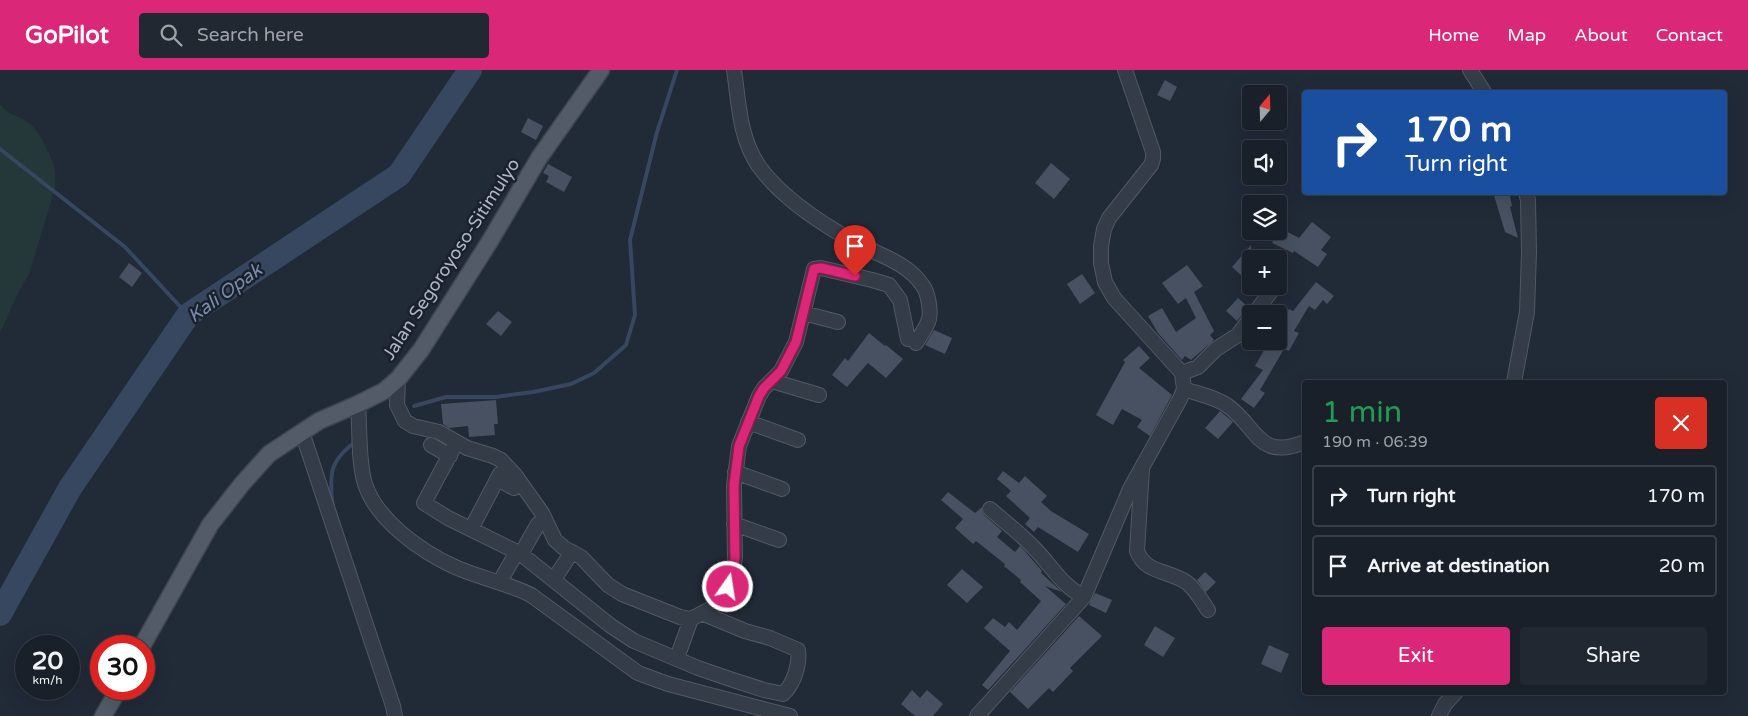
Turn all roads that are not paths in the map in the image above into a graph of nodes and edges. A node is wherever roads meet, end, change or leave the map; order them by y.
1 (601, 70) edge
2 (734, 70) edge
3 (1126, 70) edge
4 (1470, 70) edge
5 (1483, 90) edge
6 (1527, 195) edge
7 (803, 313) junction
8 (838, 322) dead end
9 (1242, 330) edge
10 (1182, 374) junction
11 (398, 379) junction
12 (1514, 380) edge
13 (772, 381) junction
14 (1184, 389) junction
15 (819, 395) dead end
16 (358, 404) junction
17 (748, 422) junction
18 (302, 432) junction
19 (798, 440) dead end
20 (1302, 443) edge
21 (431, 446) dead end
22 (1142, 466) junction
23 (736, 472) junction
24 (514, 488) dead end
25 (782, 488) dead end
26 (990, 509) dead end
27 (538, 524) dead end
28 (734, 524) junction
29 (471, 529) junction
30 (779, 540) dead end
31 (572, 552) junction
32 (519, 553) junction
33 (503, 576) dead end
34 (554, 579) junction
35 (1084, 597) junction
36 (1208, 610) dead end
37 (698, 616) junction
38 (148, 635) edge
39 (677, 658) junction
40 (1453, 695) edge
41 (112, 700) edge
42 (978, 715) edge
43 (103, 716) edge
44 (395, 716) edge
45 (790, 716) edge
46 (1438, 716) edge

1 - 11 main road, Jalan Segoroyoso-Sitimulyo
2 - 7 street
3 - 10 street
4 - 5 street
6 - 12 street
7 - 8 street
7 - 13 street
9 - 10 street
10 - 14 street
11 - 16 main road, Jalan Segoroyoso-Sitimulyo
11 - 31 street
13 - 15 street
13 - 17 street
14 - 20 street
14 - 22 street
16 - 18 main road, Jalan Segoroyoso-Sitimulyo
16 - 45 street
17 - 19 street
17 - 23 street
18 - 38 main road, Jalan Segoroyoso-Sitimulyo
18 - 44 street
21 - 29 street
22 - 35 street
22 - 36 street
23 - 25 street
23 - 28 street
24 - 29 street
26 - 35 street
27 - 32 street
28 - 30 street
28 - 37 street
29 - 32 street
31 - 34 street
31 - 37 street
32 - 33 street
32 - 34 street
34 - 39 street
35 - 42 street
37 - 39 street
37 - 39 street
40 - 46 street
41 - 43 main road

